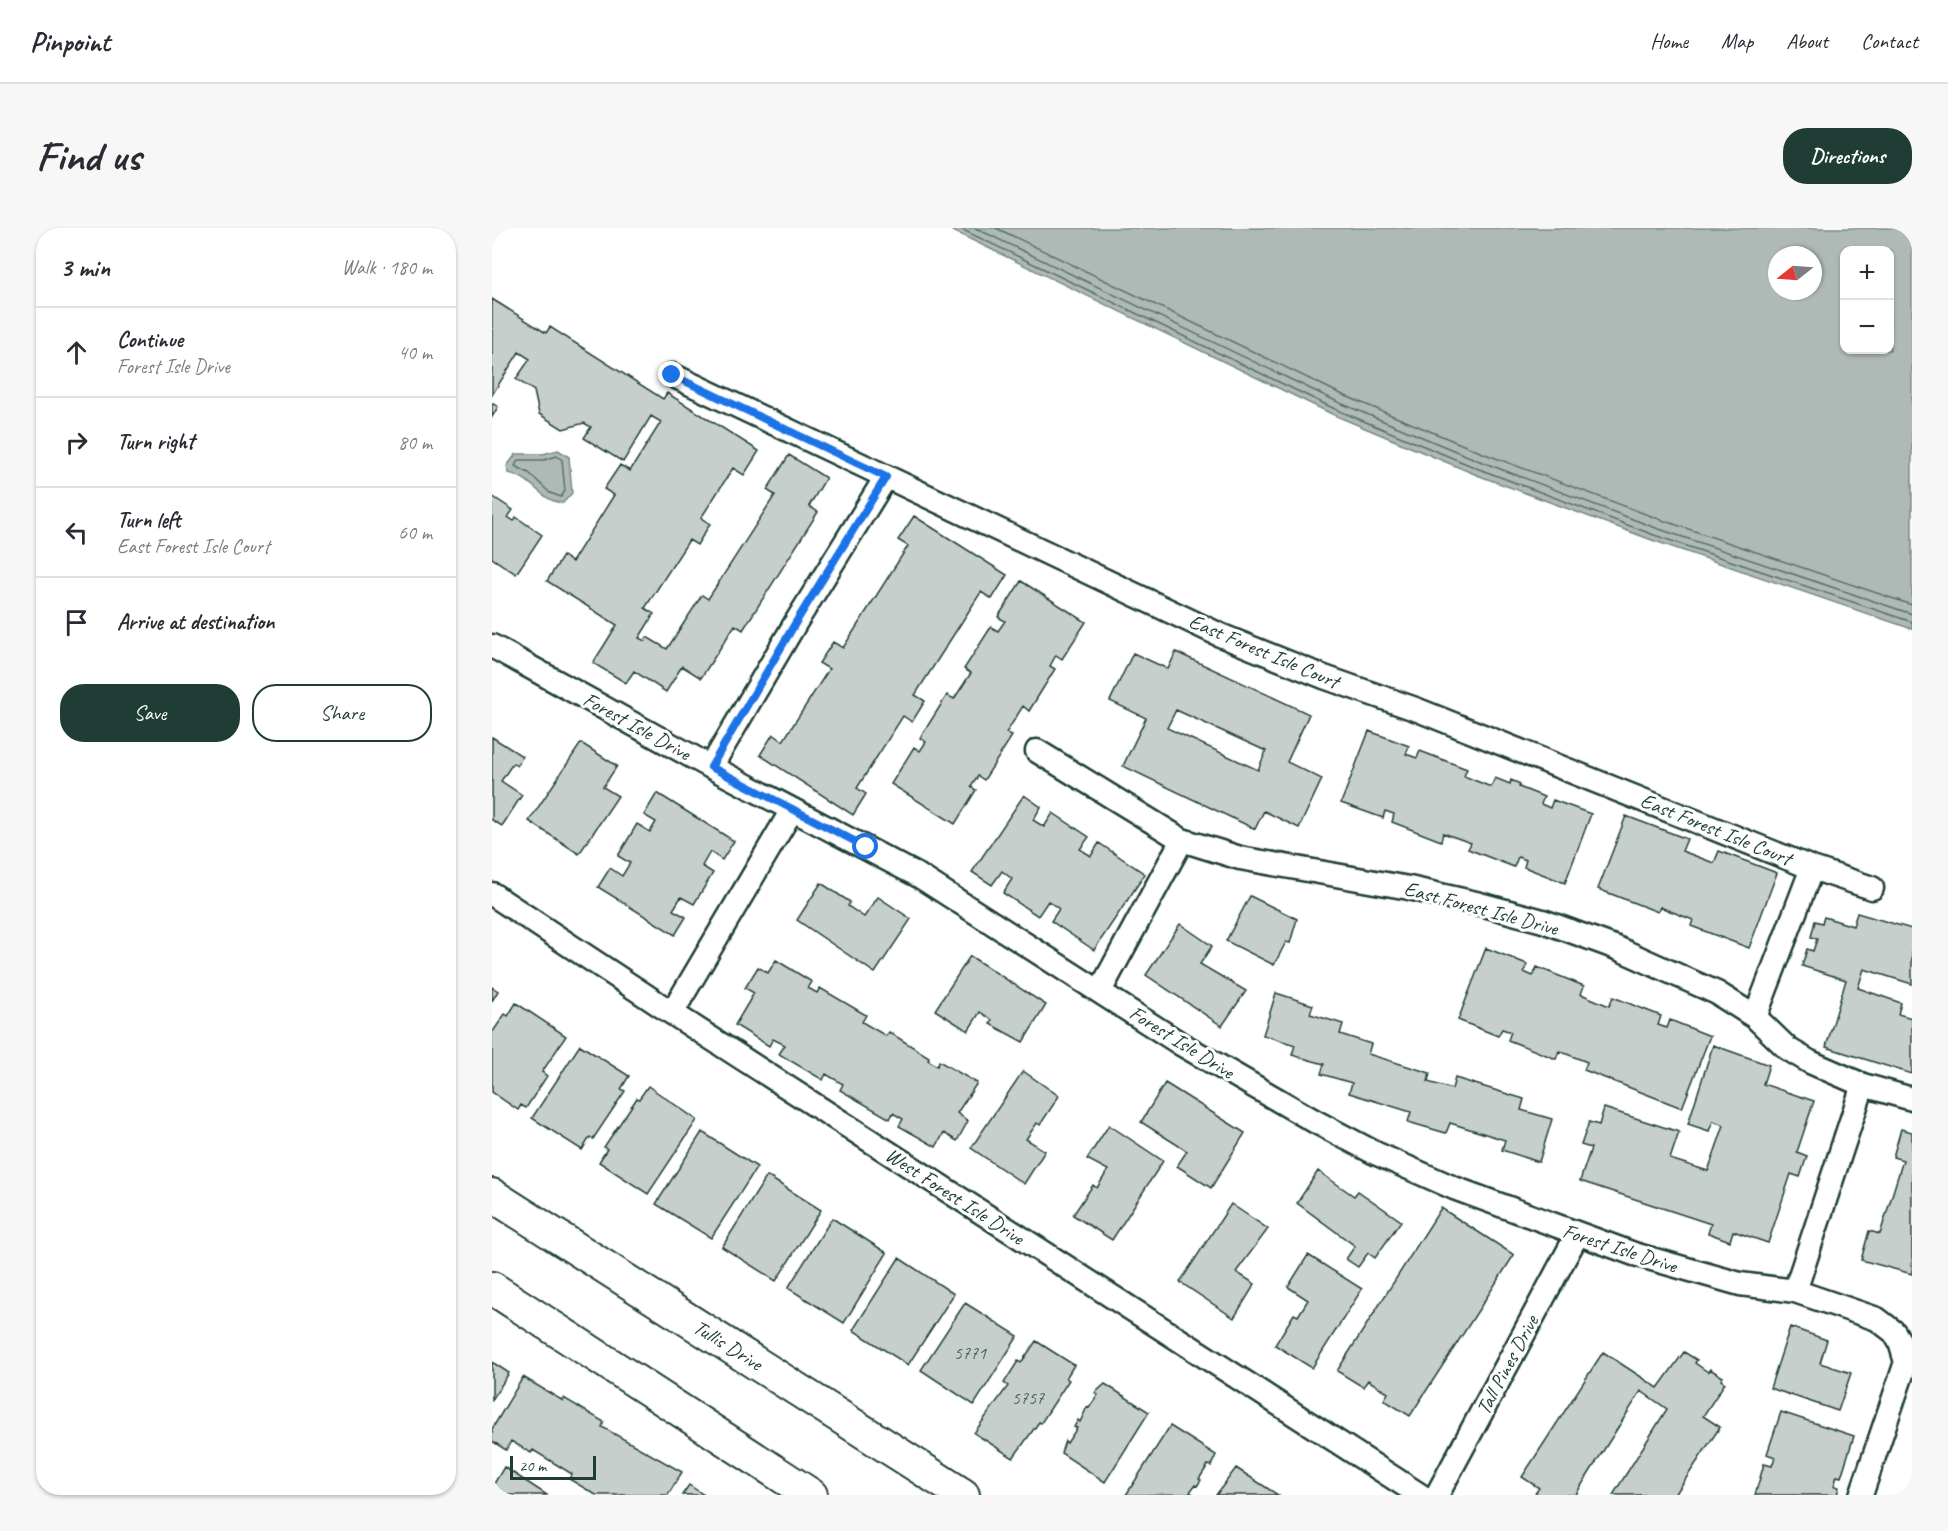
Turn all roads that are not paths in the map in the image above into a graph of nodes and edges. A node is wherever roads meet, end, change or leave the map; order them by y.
1 (672, 375) dead end
2 (886, 477) junction
3 (492, 646) edge
4 (1037, 751) dead end
5 (711, 767) junction
6 (792, 810) junction
7 (1182, 840) junction
8 (1812, 868) junction
9 (1872, 888) dead end
10 (492, 894) edge
11 (1100, 991) junction
12 (672, 1013) junction
13 (1755, 1017) junction
14 (1863, 1085) junction
15 (1912, 1099) edge
16 (492, 1195) edge
17 (1577, 1235) junction
18 (492, 1288) edge
19 (1795, 1291) junction
20 (811, 1495) edge
21 (963, 1495) edge
22 (1420, 1495) edge
23 (1437, 1495) edge
24 (1862, 1495) edge

1 - 2 street, East Forest Isle Court
2 - 5 street
2 - 8 street, East Forest Isle Court
3 - 5 street, Forest Isle Drive
4 - 7 street, East Forest Isle Drive
5 - 6 street, Forest Isle Drive
6 - 11 street, Forest Isle Drive
6 - 12 street
7 - 11 street
7 - 13 street, East Forest Isle Drive
8 - 9 street, East Forest Isle Court
8 - 13 street
10 - 12 street, West Forest Isle Drive
11 - 17 street, Forest Isle Drive
12 - 22 street, West Forest Isle Drive
13 - 14 street, East Forest Isle Drive
14 - 15 street, East Forest Isle Drive
14 - 19 street
16 - 21 street, Tullis Drive
17 - 19 street, Forest Isle Drive
17 - 23 street, Tall Pines Drive
18 - 20 street
19 - 24 street, Forest Isle Drive

